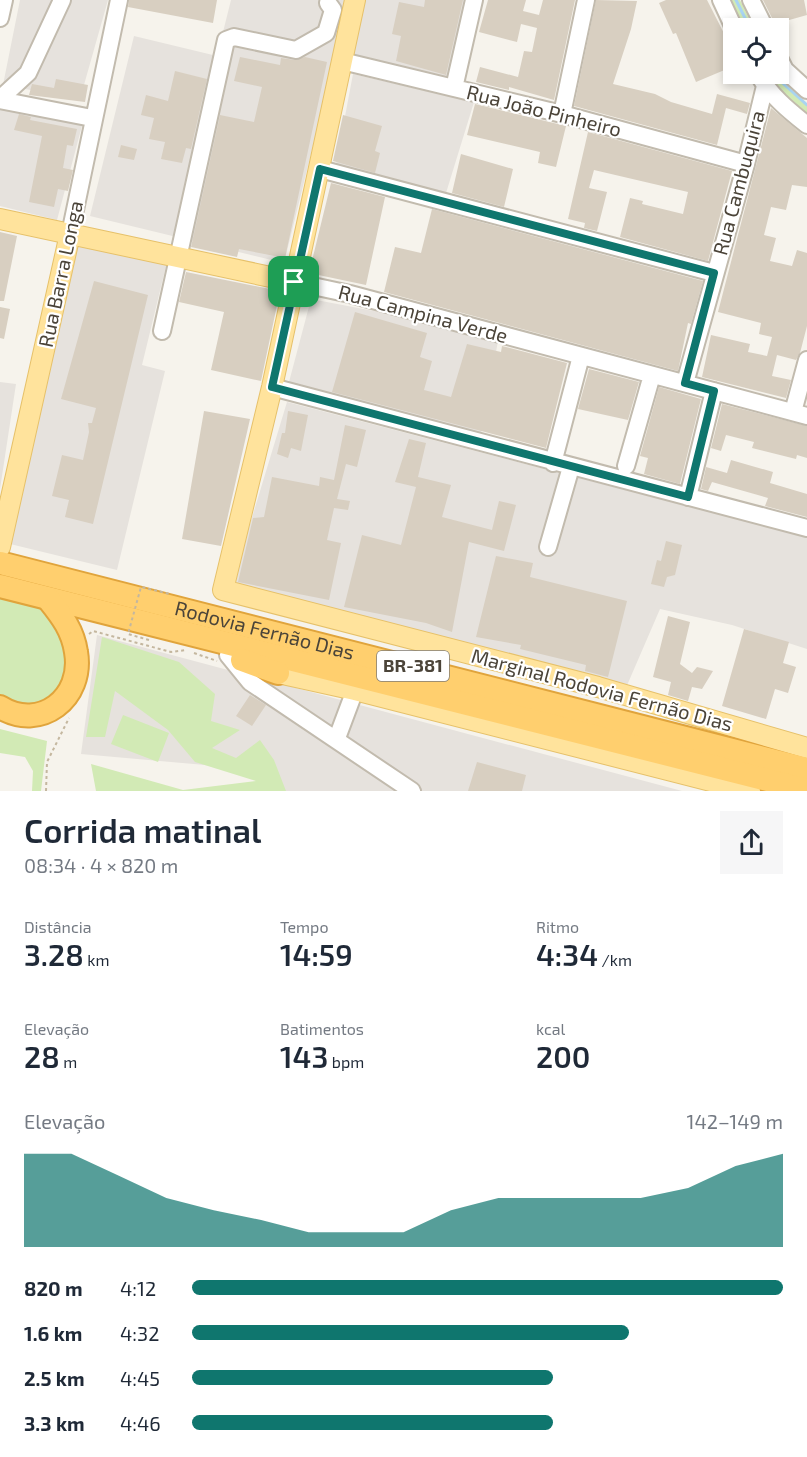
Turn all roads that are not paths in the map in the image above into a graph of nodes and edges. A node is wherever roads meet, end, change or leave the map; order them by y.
1 (4, 0) edge
2 (63, 0) edge
3 (119, 0) edge
4 (355, 0) edge
5 (474, 0) edge
6 (586, 0) edge
7 (721, 0) edge
8 (751, 0) edge
9 (328, 3) dead end
10 (0, 18) edge
11 (729, 18) edge
12 (760, 18) edge
13 (342, 61) junction
14 (789, 65) edge
15 (789, 71) edge
16 (807, 71) edge
17 (760, 84) edge
18 (765, 84) edge
19 (454, 88) junction
20 (807, 90) edge
21 (0, 99) edge
22 (562, 114) junction
23 (92, 118) junction
24 (807, 125) edge
25 (746, 164) junction
26 (320, 169) junction
27 (0, 219) edge
28 (70, 234) junction
29 (180, 257) junction
30 (714, 273) junction
31 (294, 282) junction
32 (162, 331) dead end
33 (582, 356) junction
34 (807, 360) edge
35 (652, 375) junction
36 (685, 383) junction
37 (272, 387) junction
38 (714, 391) junction
39 (800, 414) edge
40 (553, 463) junction
41 (626, 466) dead end
42 (571, 467) junction
43 (688, 497) junction
44 (807, 528) edge
45 (548, 546) dead end
46 (0, 547) edge
47 (9, 565) edge
48 (6, 588) edge
49 (49, 600) junction
50 (185, 641) junction
51 (228, 654) junction
52 (278, 673) joint
53 (355, 690) junction
54 (0, 707) edge
55 (337, 738) junction
56 (807, 748) edge
57 (807, 769) edge
58 (807, 790) edge
59 (412, 791) edge
60 (750, 791) edge

1 - 10 street
2 - 21 street
3 - 23 street, Rua Barra Longa
4 - 13 main road
5 - 19 street
6 - 22 street
7 - 11 street
8 - 12 street
9 - 29 street
13 - 19 street, Rua João Pinheiro
13 - 26 main road
14 - 16 street
15 - 20 street
17 - 25 street, Rua Cambuquira
18 - 24 street
19 - 22 street, Rua João Pinheiro
21 - 23 street
22 - 25 street, Rua João Pinheiro
23 - 28 street, Rua Barra Longa
25 - 30 street, Rua Cambuquira
26 - 30 street
26 - 31 main road
27 - 28 main road, Rua Campina Verde
28 - 29 main road, Rua Campina Verde
28 - 46 main road, Rua Barra Longa
29 - 31 main road, Rua Campina Verde
29 - 32 street
30 - 36 street, Rua Cambuquira
31 - 33 street, Rua Campina Verde
31 - 37 main road
33 - 35 street, Rua Campina Verde
33 - 40 street
34 - 39 street
35 - 36 street, Rua Campina Verde
35 - 41 street
36 - 38 street, Rua Campina Verde
37 - 40 street
37 - 56 main road, Marginal Rodovia Fernão Dias / BR-381
38 - 39 street, Rua Campina Verde
38 - 43 street
40 - 42 street
42 - 43 street
42 - 45 street
43 - 44 street
47 - 57 highway, Rodovia Fernão Dias / BR-381
48 - 49 highway, Rodovia Fernão Dias / BR-381
49 - 50 highway, Rodovia Fernão Dias / BR-381
49 - 54 highway
50 - 51 highway, BR-381
50 - 58 highway, Rodovia Fernão Dias / BR-381
51 - 52 highway, BR-381
51 - 55 street
52 - 53 main road, Rodovia Fernão Dias / BR-381
53 - 55 street
53 - 60 main road, Rodovia Fernão Dias / BR-381
55 - 59 street

